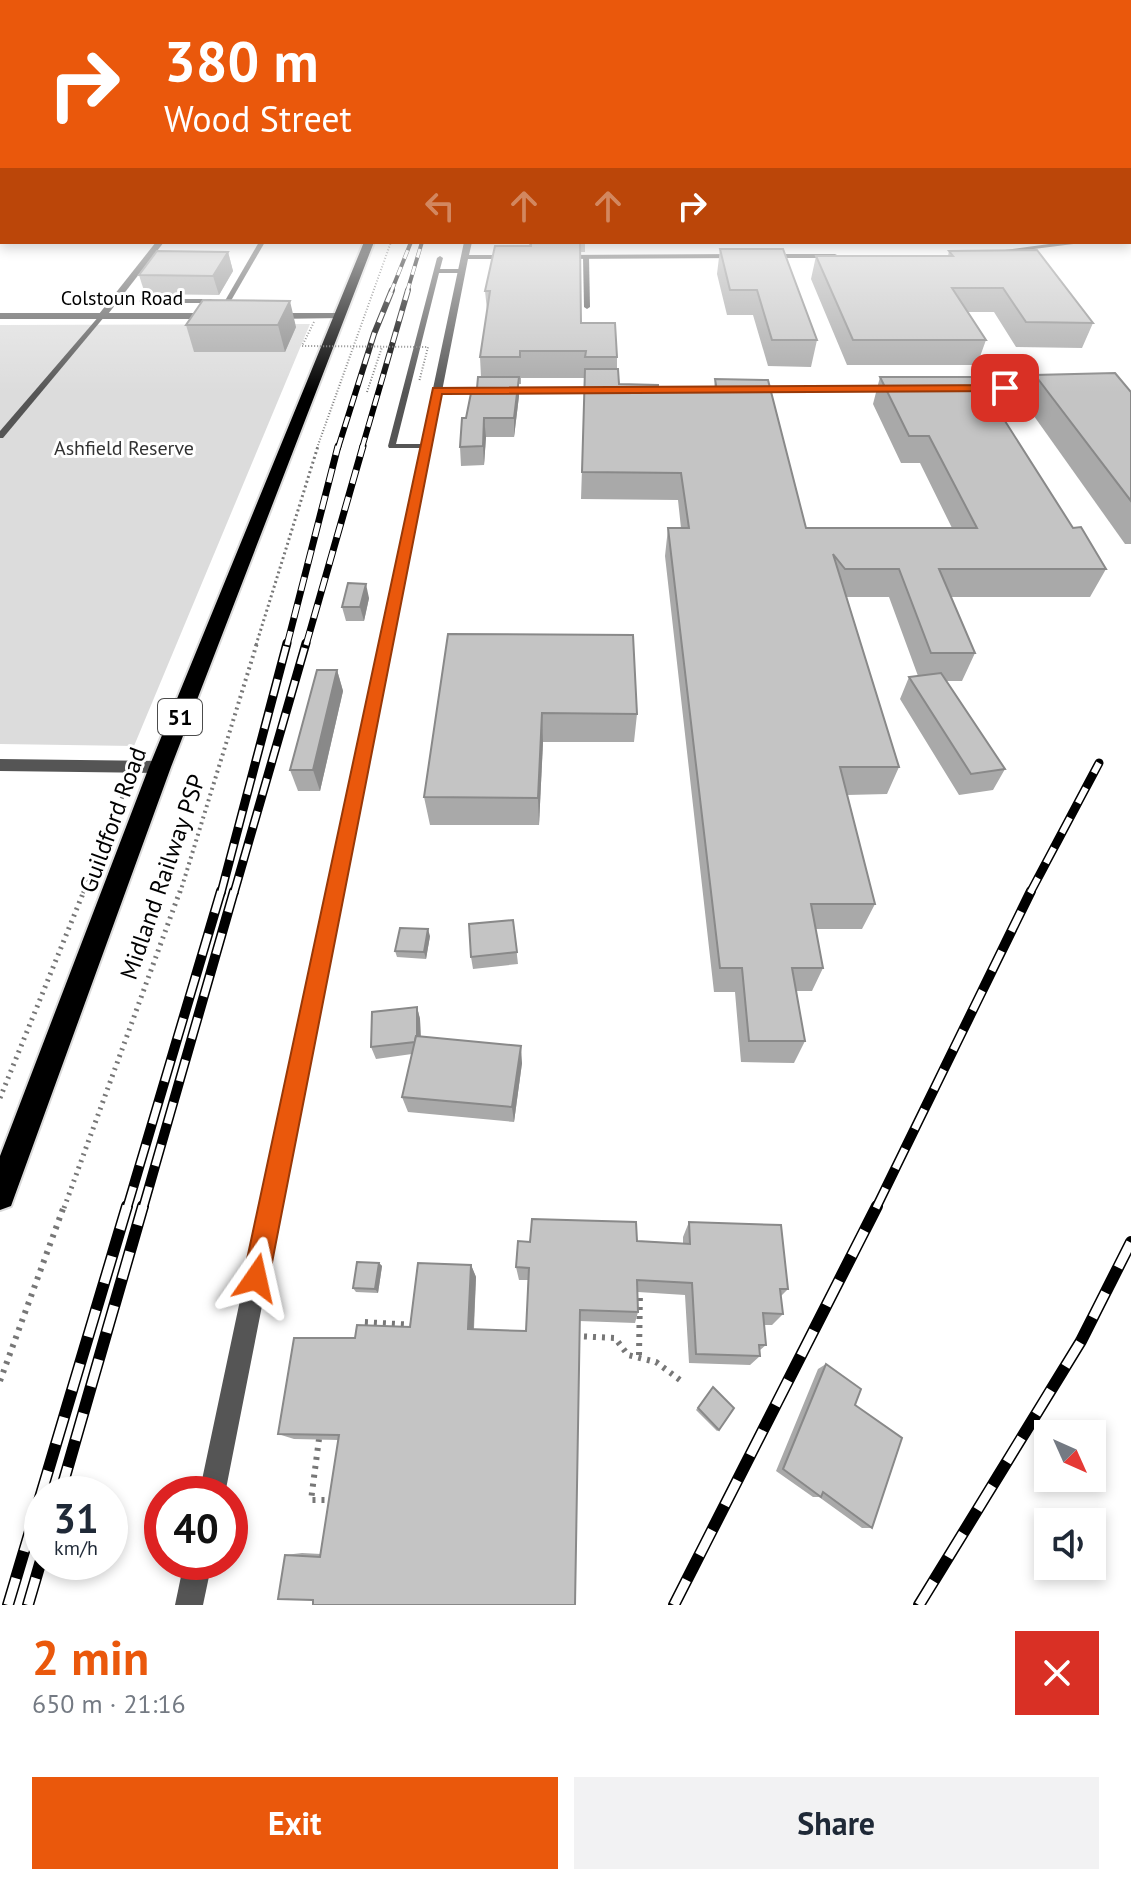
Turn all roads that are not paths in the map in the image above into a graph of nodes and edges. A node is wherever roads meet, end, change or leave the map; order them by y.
1 (158, 244) edge
2 (261, 244) edge
3 (368, 244) edge
4 (1067, 244) edge
5 (985, 253) edge
6 (746, 256) edge
7 (762, 256) edge
8 (842, 256) edge
9 (465, 257) edge
10 (525, 257) edge
11 (541, 257) edge
12 (586, 257) junction
13 (440, 258) dead end
14 (437, 271) junction
15 (142, 301) dead end
16 (587, 307) dead end
17 (0, 316) edge
18 (102, 316) junction
19 (203, 316) junction
20 (218, 316) junction
21 (232, 316) edge
22 (259, 316) edge
23 (340, 316) junction
24 (958, 388) edge
25 (1068, 388) edge
26 (910, 389) edge
27 (437, 390) junction
28 (611, 390) edge
29 (627, 390) edge
30 (0, 436) edge
31 (426, 446) junction
32 (0, 765) edge
33 (160, 767) junction
34 (0, 1195) edge
35 (216, 1476) edge
36 (194, 1580) edge
37 (189, 1605) edge

1 - 18 street
2 - 20 lane
3 - 23 highway, Guildford Road / 51
4 - 5 street
6 - 12 street
7 - 8 street
9 - 10 street
9 - 14 lane
9 - 27 street
11 - 12 street
12 - 16 lane
13 - 14 lane
14 - 31 lane
15 - 19 lane
17 - 18 street, Colstoun Road
18 - 19 street, Colstoun Road
18 - 30 lane
19 - 20 street, Colstoun Road
20 - 21 street, Colstoun Road
22 - 23 street
23 - 33 highway, Guildford Road / 51
24 - 25 street
26 - 29 street
27 - 28 street
27 - 31 street
31 - 35 street
32 - 33 street
33 - 34 highway, Guildford Road / 51
36 - 37 street

